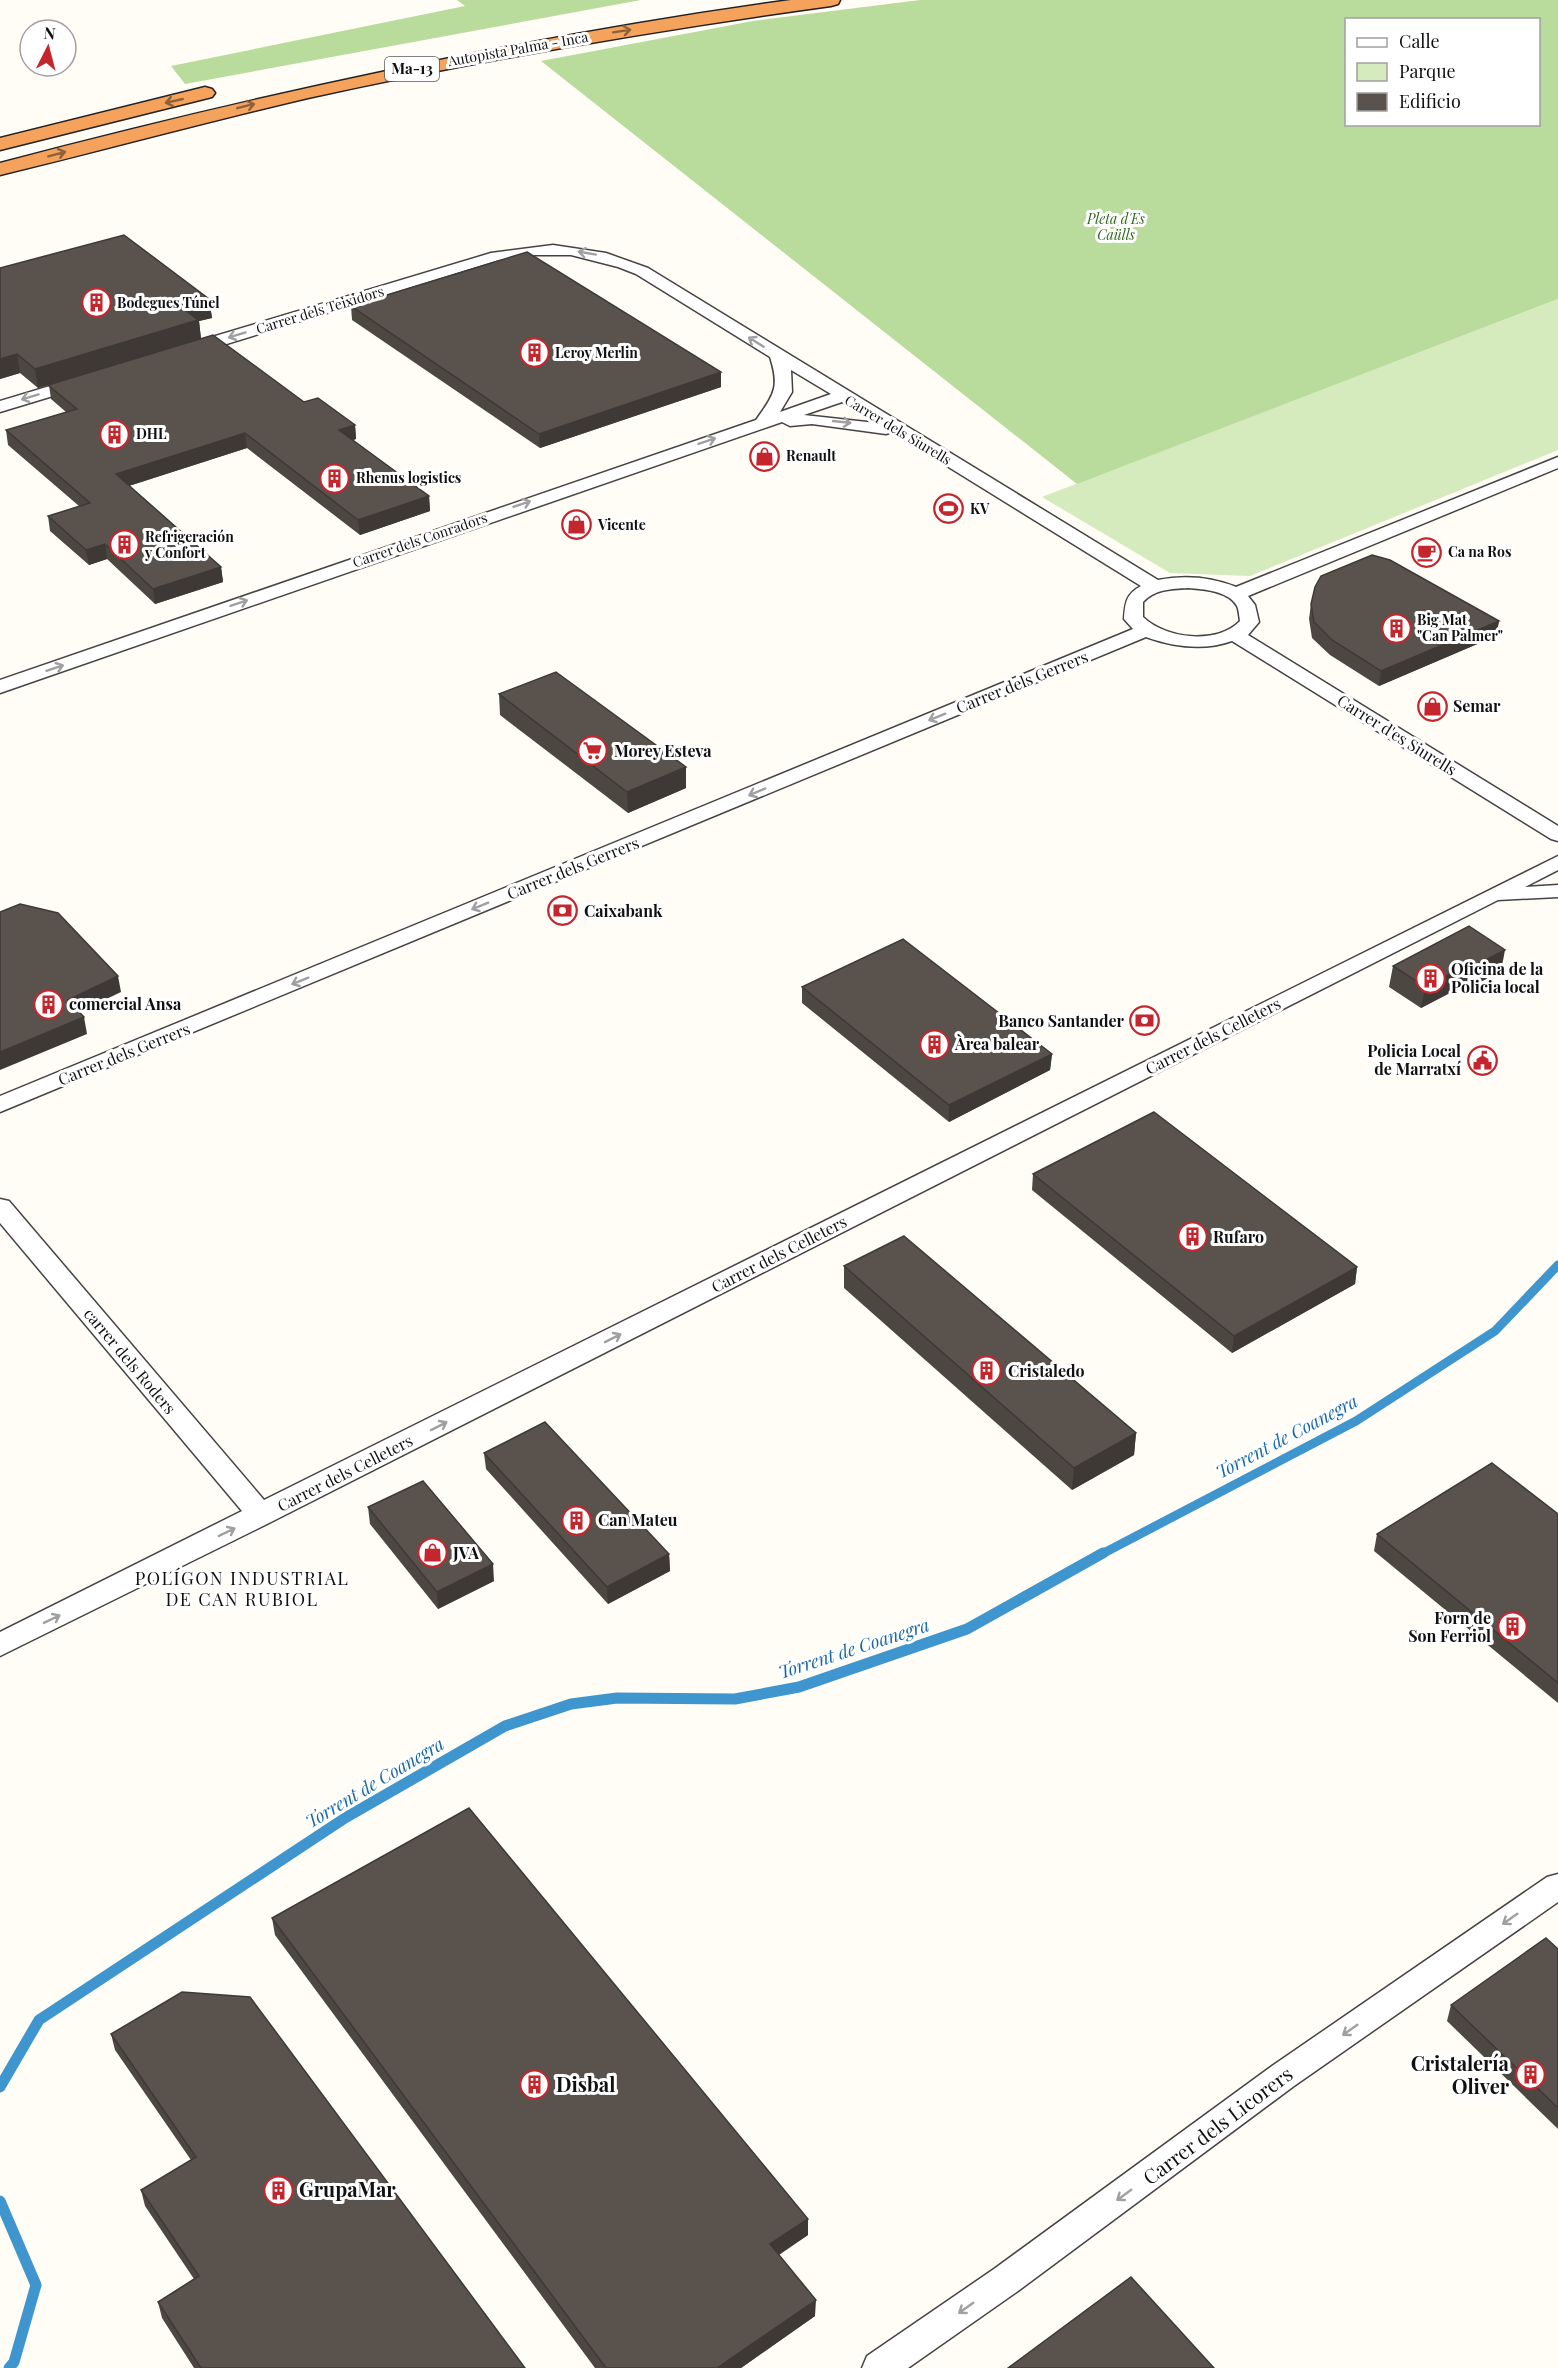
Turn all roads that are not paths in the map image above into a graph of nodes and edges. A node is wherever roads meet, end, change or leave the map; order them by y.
1 (706, 0) edge
2 (831, 0) edge
3 (573, 21) dead end
4 (221, 90) dead end
5 (0, 144) edge
6 (0, 169) edge
7 (642, 271) joint
8 (177, 353) edge
9 (778, 356) junction
10 (99, 377) edge
11 (842, 396) junction
12 (0, 407) edge
13 (763, 422) junction
14 (899, 431) junction
15 (1558, 462) edge
16 (1156, 587) junction
17 (1234, 595) junction
18 (1147, 630) junction
19 (1235, 635) junction
20 (0, 687) edge
21 (1558, 835) edge
22 (1558, 862) edge
23 (1558, 891) edge
24 (1491, 896) junction
25 (0, 1105) edge
26 (0, 1208) edge
27 (261, 1515) junction
28 (0, 1645) edge
29 (1558, 1886) edge
30 (879, 2368) edge

1 - 3 highway, Autopista Palma - Inca
6 -> 2 highway, Autopista Palma - Inca / Ma-13
4 -> 5 highway
7 -> 8 street, Carrer dels Teixidors
9 -> 7 street, Carrer dels Siurells
9 - 11 street, Carrer dels Siurells
9 - 13 street
10 -> 12 street
11 - 13 street, Carrer dels Conradors
11 - 14 street, Carrer dels Siurells
13 -> 14 street
20 -> 13 street, Carrer dels Conradors
14 - 16 street, Carrer dels Siurells
15 - 17 street
16 - 17 street
16 - 18 street
17 - 19 street
18 - 19 street
18 -> 25 street, Carrer dels Gerrers
19 - 21 street, Carrer d'es Siurells
22 - 24 street, Carrer dels Celleters
23 - 24 street
27 -> 24 street, Carrer dels Celleters
26 - 27 street, carrer dels Roders
28 -> 27 street, Carrer dels Celleters
29 -> 30 street, Carrer dels Licorers

